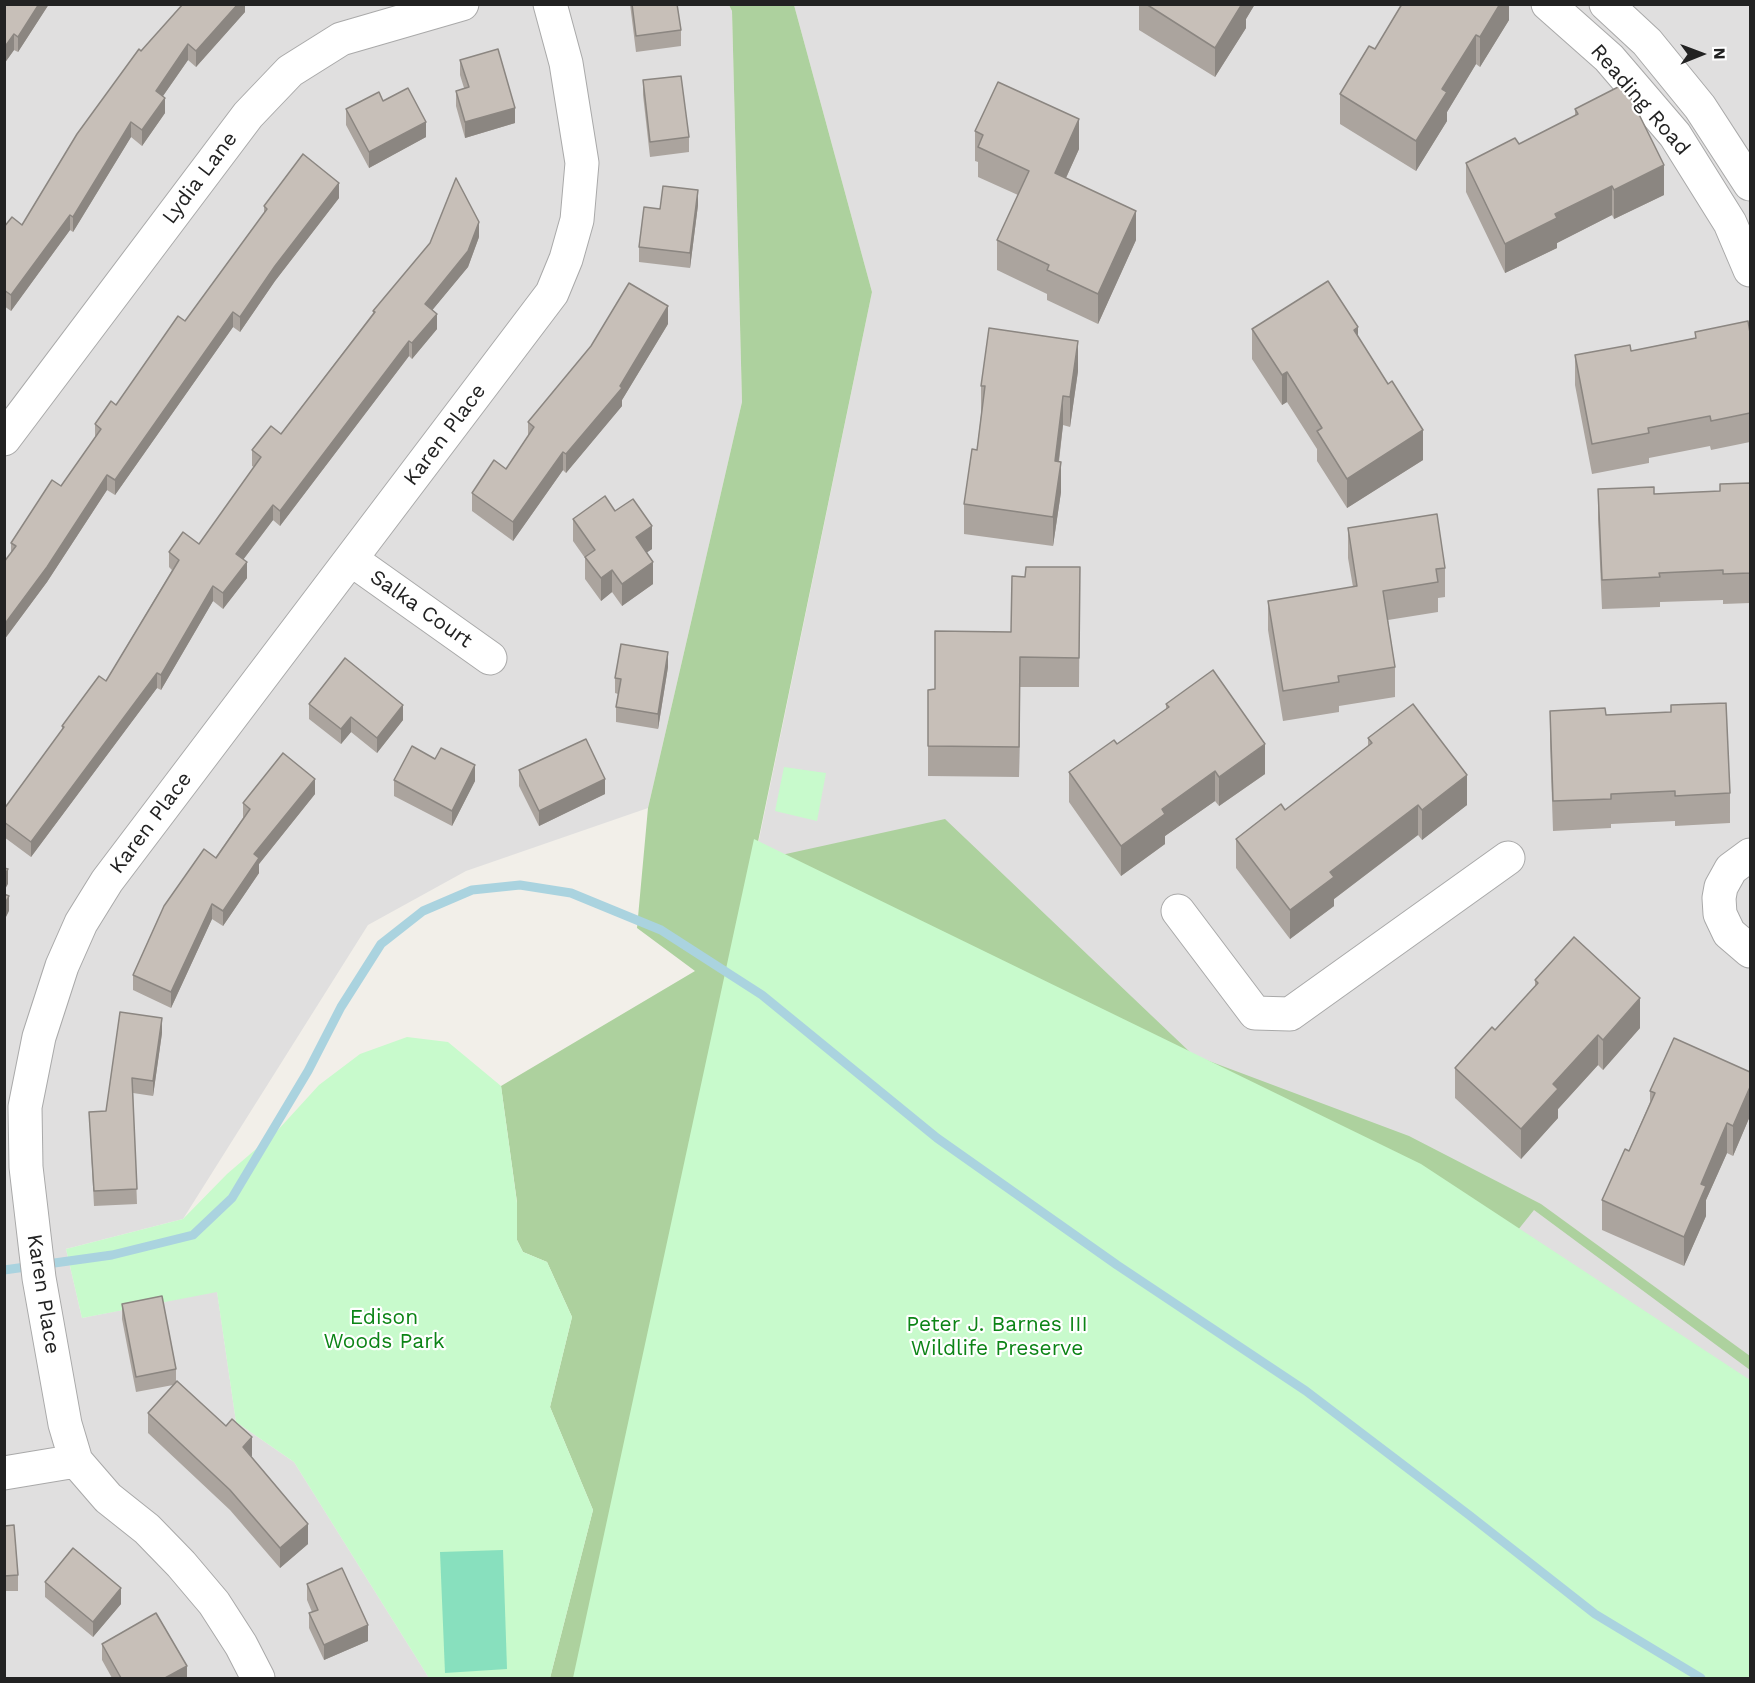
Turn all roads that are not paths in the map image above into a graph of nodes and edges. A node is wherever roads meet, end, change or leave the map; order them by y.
1 (462, 4) edge
2 (550, 4) edge
3 (1548, 4) edge
4 (1606, 4) edge
5 (1750, 184) edge
6 (1750, 270) edge
7 (4, 439) edge
8 (352, 560) junction
9 (490, 658) dead end
10 (1750, 855) edge
11 (1508, 858) dead end
12 (1178, 911) dead end
13 (1750, 951) edge
14 (15, 1107) edge
15 (75, 1461) junction
16 (4, 1473) edge
17 (258, 1678) edge

1 - 7 street, Lydia Lane
2 - 8 street, Karen Place
3 - 6 street, Reading Road
4 - 5 street, Reading Road
8 - 9 street, Salka Court
8 - 14 street, Karen Place
10 - 13 street
11 - 12 street
14 - 15 street, Karen Place
15 - 16 street
15 - 17 street, Karen Place

